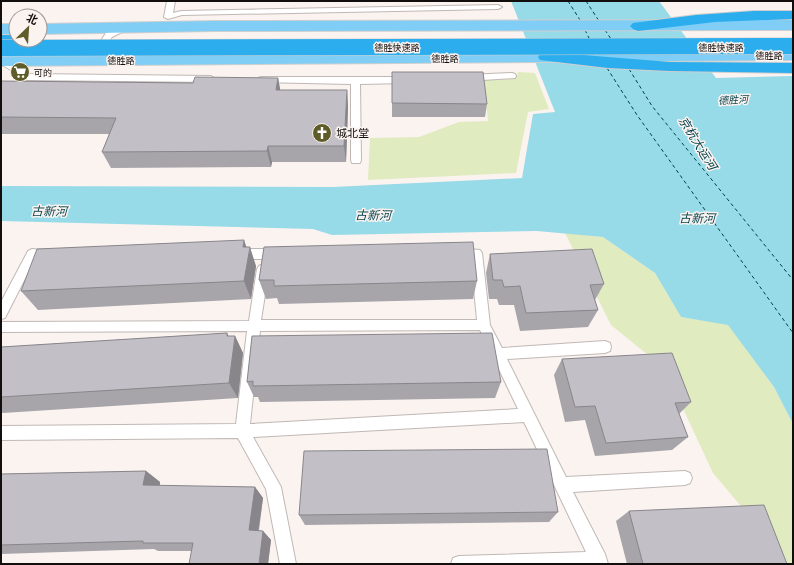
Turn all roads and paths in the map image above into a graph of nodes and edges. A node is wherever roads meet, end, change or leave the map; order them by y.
1 (171, 1) edge
2 (498, 7) dead end
3 (793, 15) edge
4 (793, 25) edge
5 (638, 26) junction
6 (48, 28) edge
7 (126, 28) junction
8 (793, 33) edge
9 (48, 40) edge
10 (793, 46) edge
11 (793, 55) edge
12 (1, 56) edge
13 (546, 57) junction
14 (109, 60) junction
15 (793, 68) edge
16 (512, 76) dead end
17 (457, 78) edge
18 (220, 79) edge
19 (418, 79) edge
20 (252, 80) edge
21 (355, 81) junction
22 (356, 160) dead end
23 (445, 253) edge
24 (63, 254) edge
25 (226, 254) edge
26 (265, 254) junction
27 (288, 254) edge
28 (1, 314) edge
29 (484, 325) junction
30 (254, 326) junction
31 (1, 327) edge
32 (605, 347) dead end
33 (498, 354) junction
34 (527, 415) junction
35 (242, 431) junction
36 (1, 433) edge
37 (685, 478) dead end
38 (562, 485) junction
39 (599, 562) edge
40 (288, 564) edge
41 (459, 564) edge

1 - 2 lane
3 - 5 highway
4 - 5 main road
5 - 7 main road
6 - 7 main road
7 - 14 lane
8 - 9 highway, 德胜快速路
10 - 12 highway, 德胜快速路, bridge
11 - 13 main road, 德胜路
12 - 14 main road, 德胜路
12 - 18 lane
13 - 14 main road, 德胜路
13 - 15 highway
16 - 17 lane
19 - 21 lane
20 - 21 lane
21 - 22 lane
23 - 29 lane
24 - 28 lane
25 - 26 lane
26 - 27 lane
26 - 30 lane
29 - 30 lane
29 - 33 lane
30 - 31 lane
30 - 35 lane
32 - 33 lane
33 - 34 lane
34 - 35 lane
34 - 38 lane
35 - 36 lane
35 - 40 lane
37 - 38 lane
38 - 39 lane
39 - 41 lane

